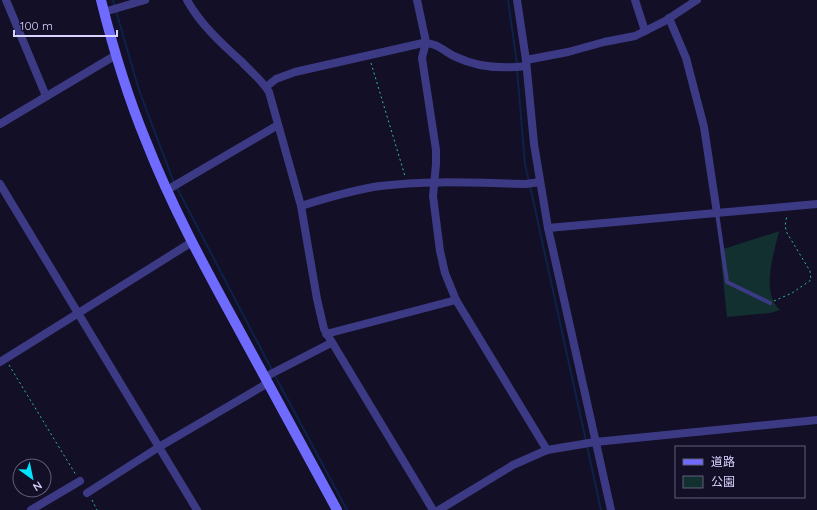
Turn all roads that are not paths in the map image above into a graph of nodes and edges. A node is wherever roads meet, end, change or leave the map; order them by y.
1 (6, 0) edge
2 (101, 0) edge
3 (145, 0) edge
4 (186, 0) edge
5 (417, 0) edge
6 (517, 0) edge
7 (635, 0) edge
8 (697, 0) edge
9 (104, 12) junction
10 (669, 18) junction
11 (645, 32) junction
12 (426, 42) junction
13 (116, 55) junction
14 (525, 64) junction
15 (266, 87) junction
16 (46, 96) junction
17 (0, 124) edge
18 (278, 125) junction
19 (538, 182) junction
20 (434, 183) junction
21 (0, 184) edge
22 (174, 186) junction
23 (817, 204) edge
24 (300, 206) junction
25 (717, 213) junction
26 (548, 228) junction
27 (192, 242) junction
28 (456, 300) junction
29 (770, 303) road end
30 (78, 313) junction
31 (326, 334) junction
32 (331, 343) junction
33 (3, 361) edge
34 (271, 376) junction
35 (817, 420) edge
36 (594, 442) junction
37 (159, 447) junction
38 (547, 450) junction
39 (80, 481) road end
40 (87, 493) road end
41 (31, 510) edge
42 (198, 510) edge
43 (337, 510) edge
44 (433, 510) edge
45 (439, 510) edge
46 (611, 510) edge

1 - 16 street
2 - 9 street
3 - 9 street
4 - 15 street
5 - 12 street
6 - 14 street
7 - 11 street
8 - 10 street
9 - 13 street
10 - 11 street
10 - 25 street
11 - 14 street
12 - 14 street
12 - 15 street
12 - 20 street
13 - 16 street
13 - 22 street
14 - 19 street
15 - 18 street
16 - 17 street
18 - 22 street
18 - 24 street
19 - 20 street
19 - 26 street
20 - 24 street
20 - 28 street
21 - 30 street
22 - 27 street
23 - 25 street
24 - 31 street
25 - 26 street
25 - 29 lane
26 - 36 street
27 - 30 street
27 - 34 street
28 - 31 street
28 - 38 street
30 - 33 street
30 - 37 street
31 - 32 street
32 - 34 street
32 - 44 street
34 - 37 street
34 - 43 street
35 - 36 street
36 - 38 street
36 - 46 street
37 - 40 street
37 - 42 street
38 - 45 street
39 - 41 street

